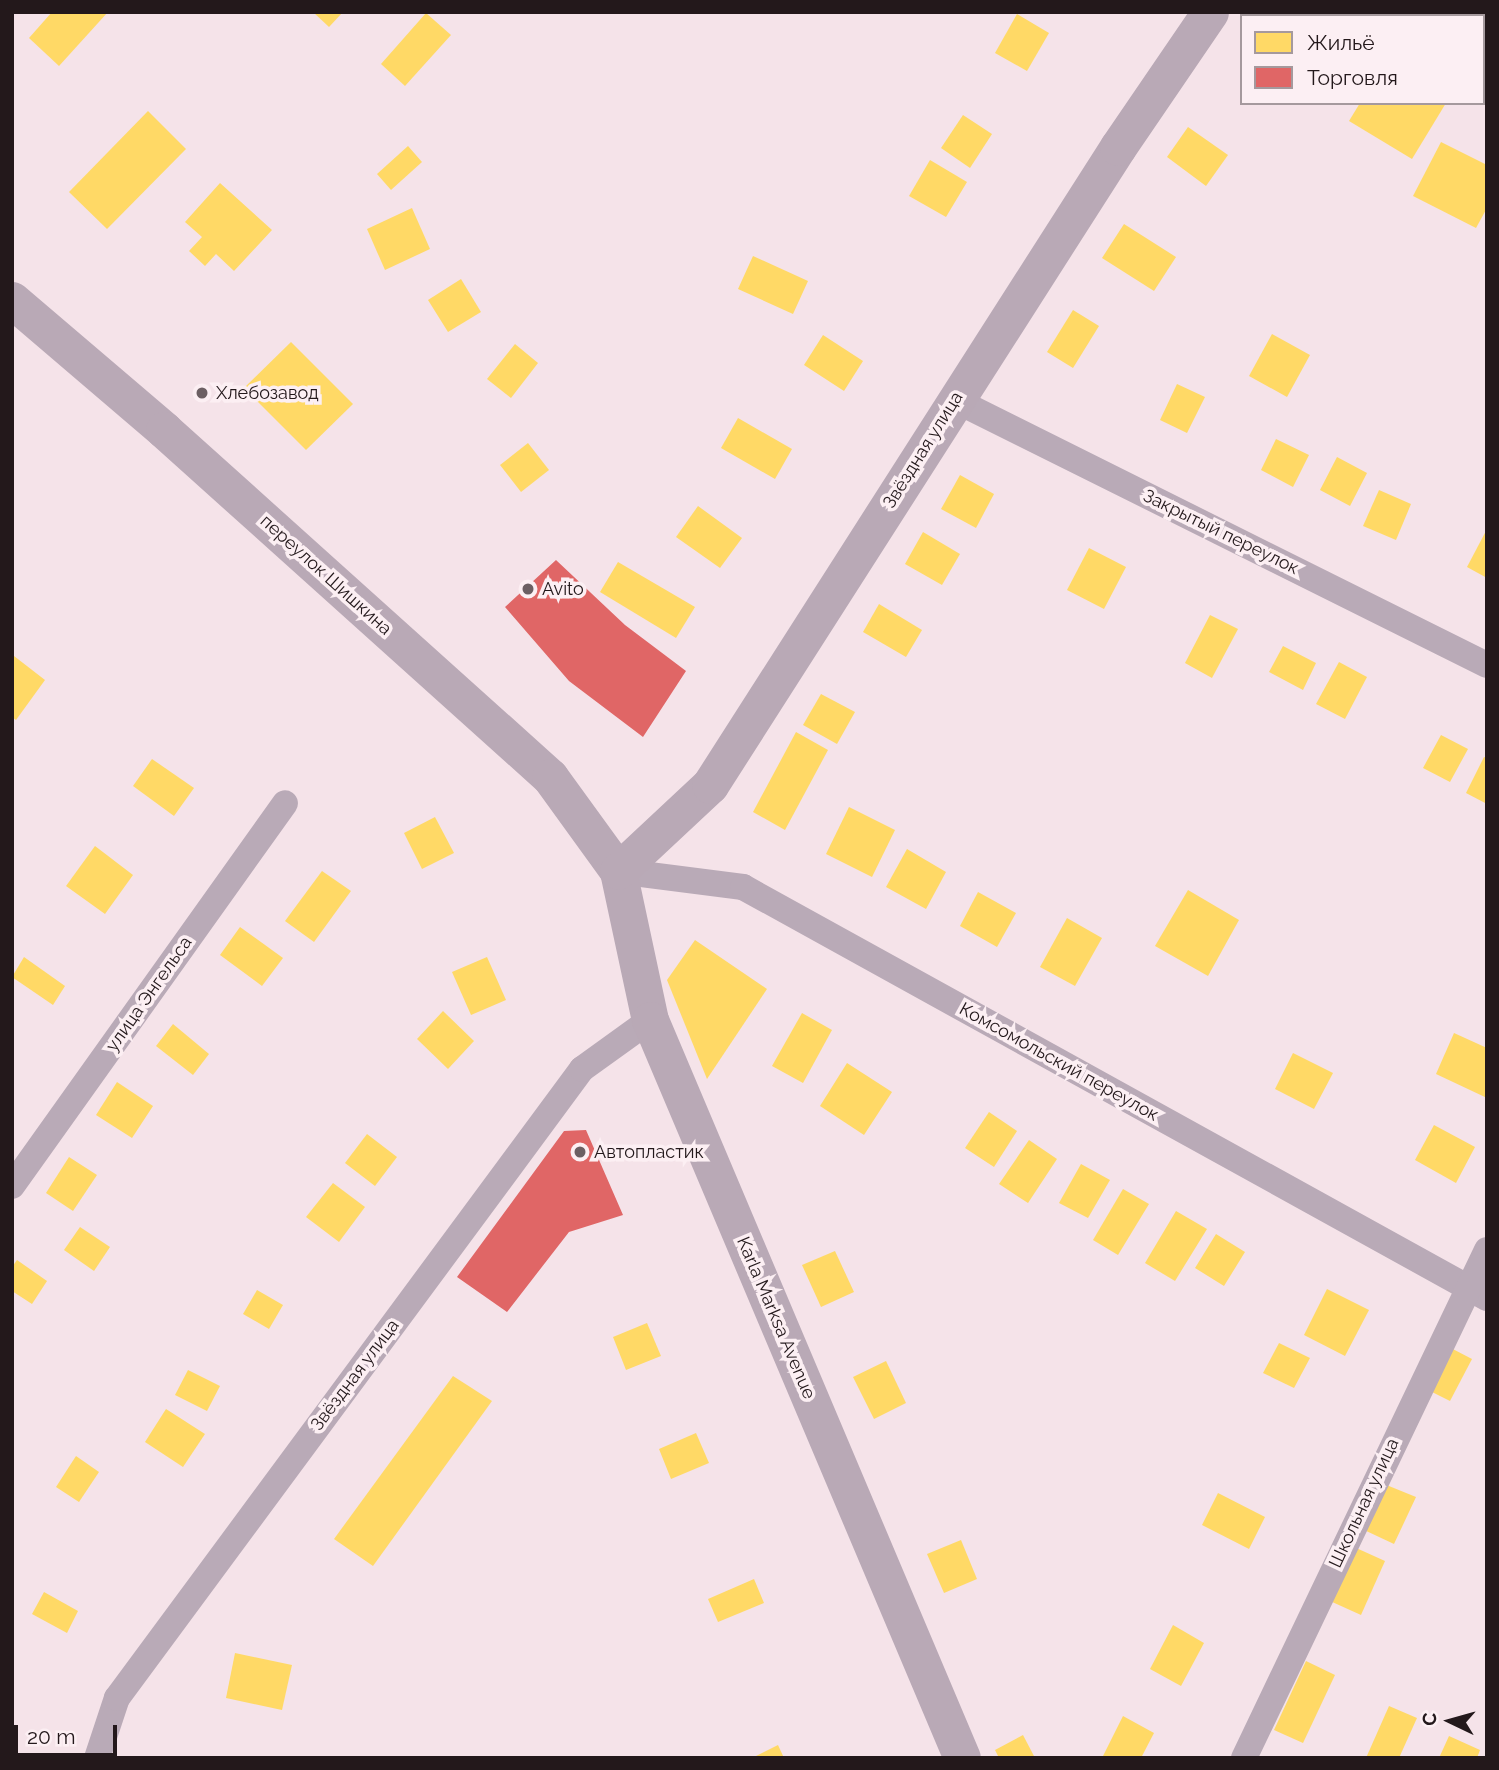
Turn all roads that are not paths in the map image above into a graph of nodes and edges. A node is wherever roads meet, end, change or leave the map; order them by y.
1 (1210, 12) edge
2 (12, 300) edge
3 (955, 400) junction
4 (1487, 665) edge
5 (285, 803) dead end
6 (618, 871) junction
7 (650, 1020) junction
8 (12, 1186) edge
9 (1487, 1250) edge
10 (1476, 1293) edge
11 (97, 1758) edge
12 (962, 1758) edge
13 (1244, 1758) edge

1 - 3 main road, Звёздная улица
2 - 6 main road, переулок Шишкина
3 - 4 street, Закрытый переулок
3 - 6 main road, Звёздная улица
5 - 8 street, улица Энгельса
6 - 7 main road, Karla Marksa Avenue
6 - 10 street, Комсомольский переулок
7 - 11 street, Звёздная улица
7 - 12 main road, Karla Marksa Avenue
9 - 10 street, Школьная улица
10 - 13 street, Школьная улица

